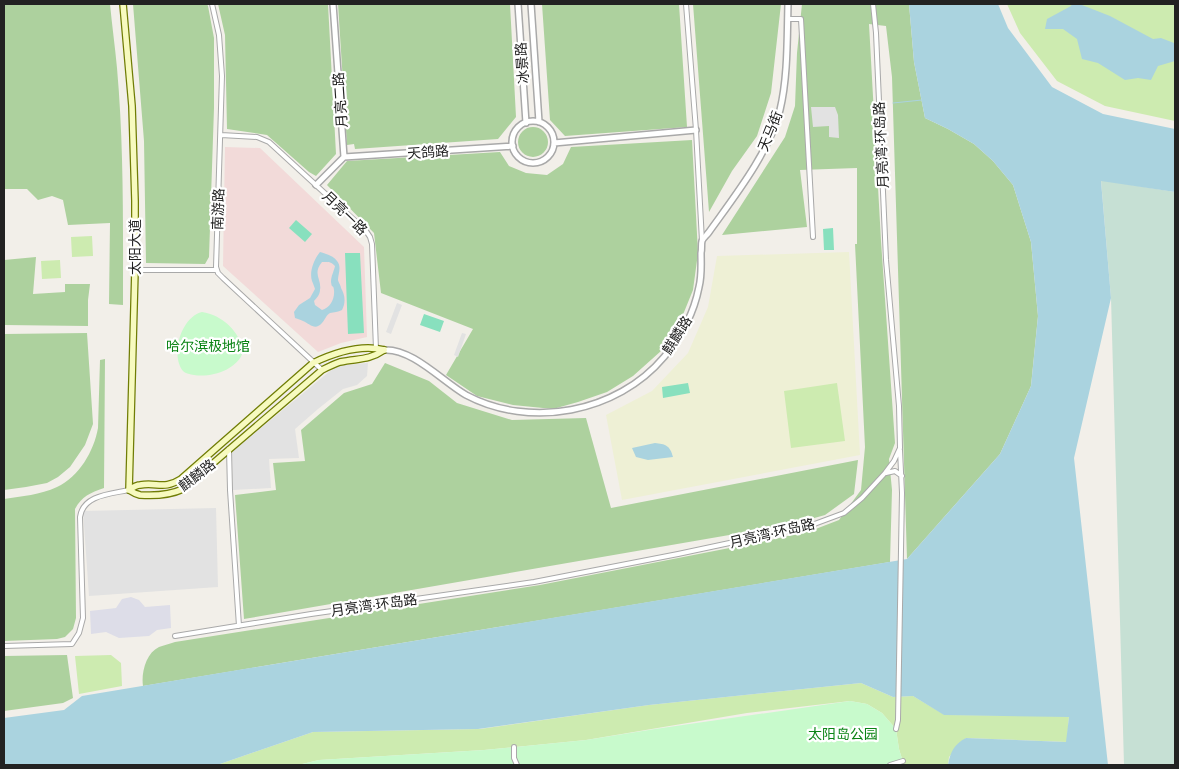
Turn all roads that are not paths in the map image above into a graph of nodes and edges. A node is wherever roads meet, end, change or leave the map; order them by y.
1 (123, 4) edge
2 (212, 4) edge
3 (333, 4) edge
4 (518, 4) edge
5 (531, 4) edge
6 (686, 4) edge
7 (788, 4) edge
8 (873, 4) edge
9 (788, 19) junction
10 (540, 122) junction
11 (526, 123) junction
12 (696, 130) junction
13 (221, 134) junction
14 (554, 143) junction
15 (513, 146) junction
16 (344, 157) junction
17 (316, 185) junction
18 (813, 237) dead end
19 (702, 241) junction
20 (134, 270) junction
21 (217, 270) junction
22 (376, 348) junction
23 (384, 350) junction
24 (376, 356) junction
25 (313, 363) junction
26 (322, 370) junction
27 (900, 448) junction
28 (229, 449) junction
29 (885, 473) junction
30 (902, 476) junction
31 (129, 490) junction
32 (239, 626) junction
33 (175, 636) dead end
34 (4, 646) edge
35 (896, 729) dead end
36 (514, 747) dead end
37 (903, 761) dead end
38 (517, 765) edge
39 (890, 765) edge

1 - 20 main road, 太阳大道
2 - 13 street, 南游路
3 - 16 street, 月亮二路
4 - 11 street, 冰景路
5 - 10 street, 冰景路
6 - 12 street, 麒麟路
7 - 9 street, 天马街
8 - 27 street, 月亮湾·环岛路
9 - 18 street
9 - 19 street, 天马街
10 - 11 street
10 - 14 street
11 - 15 street
12 - 14 street
12 - 19 street, 麒麟路
13 - 17 street, 月亮一路
13 - 21 street, 南游路
14 - 15 street
15 - 16 street, 天鸽路
16 - 17 street
17 - 22 street, 月亮一路
19 - 23 street, 麒麟路
20 - 21 street
20 - 31 main road, 太阳大道
21 - 25 street
22 - 23 main road, 麒麟路
22 - 24 street, 月亮一路
22 - 25 main road, 麒麟路
23 - 24 main road, 麒麟路
24 - 26 main road, 麒麟路
25 - 26 street
25 - 31 main road, 麒麟路
26 - 28 main road, 麒麟路
27 - 29 street, 月亮湾·环岛路
27 - 30 street
28 - 31 main road, 麒麟路
28 - 32 street
29 - 30 street
29 - 32 street, 月亮湾·环岛路
30 - 35 street
31 - 34 street
32 - 33 street, 月亮湾·环岛路
36 - 38 street
37 - 39 street

